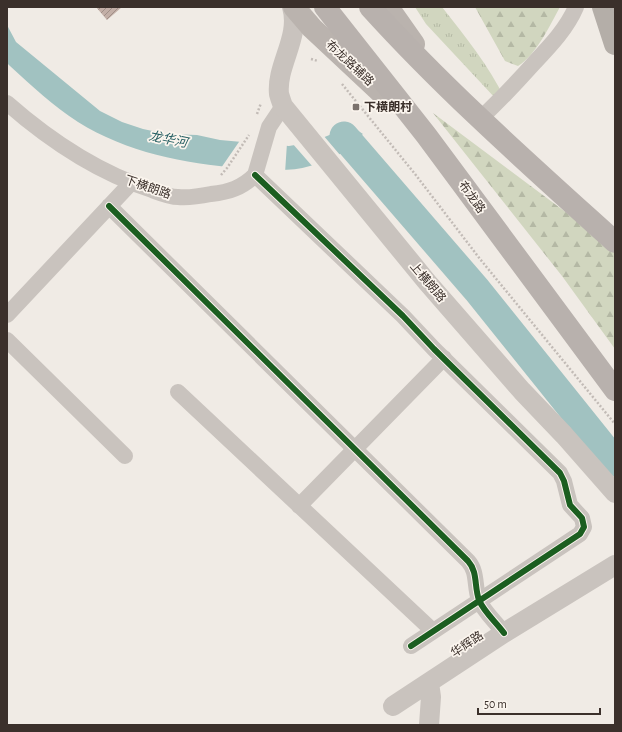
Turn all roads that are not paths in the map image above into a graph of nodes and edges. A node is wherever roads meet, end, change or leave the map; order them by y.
1 (293, 7) edge
2 (325, 7) edge
3 (370, 7) edge
4 (388, 7) edge
5 (576, 7) edge
6 (603, 7) edge
7 (615, 44) edge
8 (288, 54) junction
9 (327, 54) junction
10 (437, 76) junction
11 (7, 103) edge
12 (283, 106) junction
13 (481, 118) junction
14 (426, 135) junction
15 (254, 175) junction
16 (131, 183) junction
17 (109, 206) junction
18 (612, 238) edge
19 (7, 315) edge
20 (7, 340) edge
21 (444, 358) junction
22 (615, 390) edge
23 (178, 392) dead end
24 (355, 449) junction
25 (125, 456) dead end
26 (615, 493) edge
27 (299, 506) junction
28 (615, 565) edge
29 (479, 600) junction
30 (433, 631) junction
31 (504, 633) junction
32 (411, 646) dead end
33 (429, 683) junction
34 (393, 706) dead end
35 (429, 725) edge

1 - 8 street, 上横朗路
1 - 9 main road, 布龙路辅路
2 - 14 main road, 布龙路
3 - 10 main road
4 - 10 main road
5 - 13 street
6 - 7 highway
8 - 9 street
8 - 12 street, 上横朗路
9 - 14 main road, 布龙路辅路
10 - 13 main road
11 - 16 street, 下横朗路
12 - 15 street
12 - 26 street, 上横朗路
13 - 18 main road
14 - 22 main road, 布龙路
15 - 16 street, 下横朗路
15 - 21 street
16 - 17 street
17 - 19 street
17 - 24 street
20 - 25 street
21 - 24 street
21 - 29 street
23 - 27 street
24 - 27 street
24 - 29 street
27 - 30 street
28 - 31 street, 华辉路
29 - 30 street
29 - 31 street
30 - 32 street
31 - 33 street, 华辉路
33 - 34 street, 华辉路
33 - 35 street

